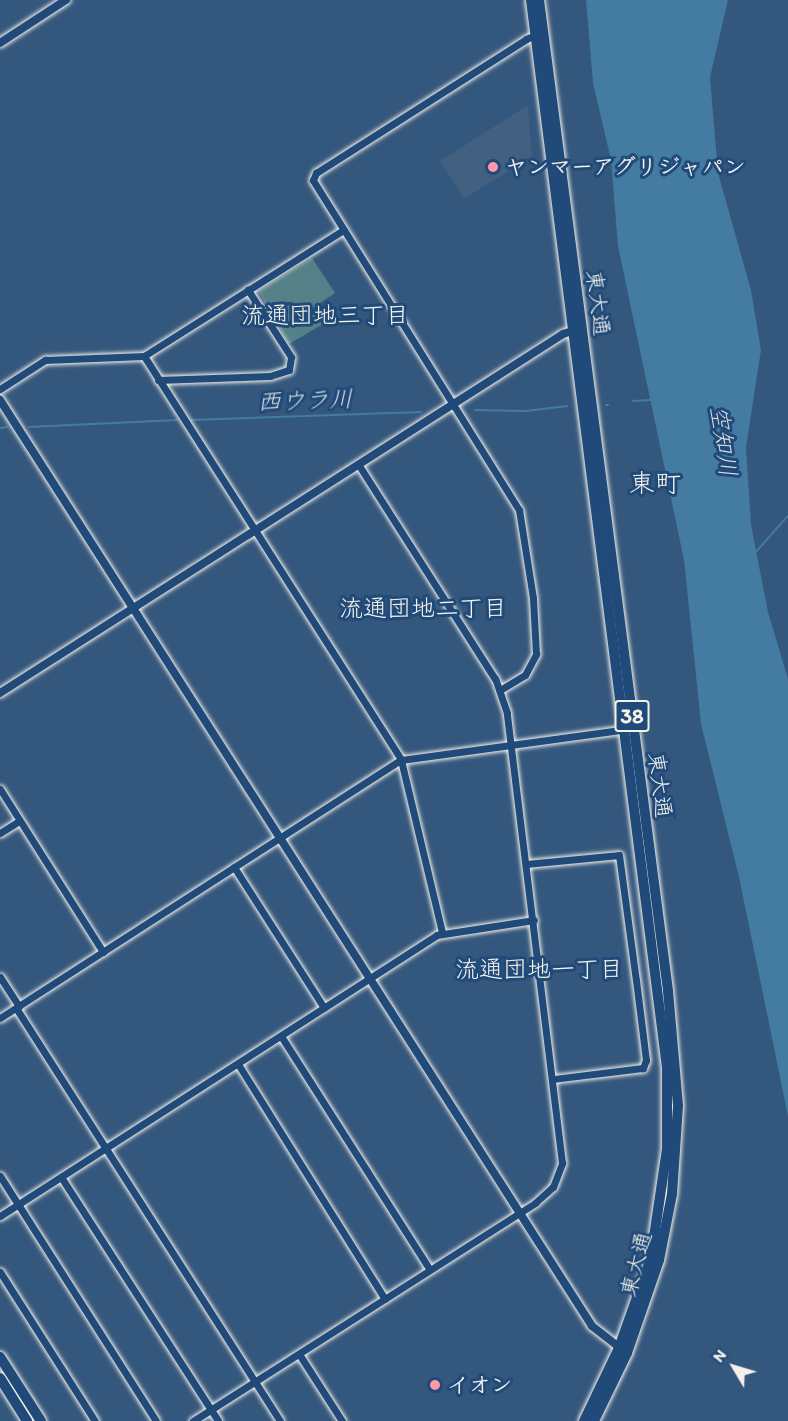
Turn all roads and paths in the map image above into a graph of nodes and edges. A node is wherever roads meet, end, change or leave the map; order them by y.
1 (66, 0) edge
2 (531, 0) edge
3 (539, 0) edge
4 (539, 34) junction
5 (0, 43) edge
6 (344, 230) junction
7 (248, 290) junction
8 (577, 329) junction
9 (144, 356) junction
10 (158, 380) junction
11 (0, 389) edge
12 (0, 400) edge
13 (454, 403) junction
14 (358, 464) junction
15 (255, 531) junction
16 (133, 608) junction
17 (500, 690) junction
18 (0, 693) edge
19 (629, 729) junction
20 (512, 745) junction
21 (400, 760) junction
22 (0, 789) edge
23 (19, 821) junction
24 (0, 833) edge
25 (280, 838) junction
26 (527, 864) junction
27 (234, 867) junction
28 (534, 920) junction
29 (442, 932) junction
30 (103, 952) junction
31 (0, 977) edge
32 (370, 978) junction
33 (17, 1007) junction
34 (324, 1008) junction
35 (0, 1018) edge
36 (281, 1036) junction
37 (238, 1064) junction
38 (554, 1079) junction
39 (105, 1148) junction
40 (0, 1176) edge
41 (61, 1177) junction
42 (18, 1205) junction
43 (519, 1212) junction
44 (0, 1216) edge
45 (430, 1270) junction
46 (0, 1272) edge
47 (385, 1299) junction
48 (623, 1351) junction
49 (299, 1354) junction
50 (0, 1357) edge
51 (0, 1378) edge
52 (255, 1382) junction
53 (211, 1410) junction
54 (27, 1421) edge
55 (41, 1421) edge
56 (95, 1421) edge
57 (156, 1421) edge
58 (193, 1421) edge
59 (218, 1421) edge
60 (280, 1421) edge
61 (342, 1421) edge
62 (584, 1421) edge
63 (594, 1421) edge

1 - 5 street
2 - 4 highway, 東大通 / 38
3 - 4 highway, 東大通 / 38
4 - 6 street
4 - 8 highway, 東大通 / 38
6 - 7 street
6 - 13 street
7 - 9 street
7 - 10 street
8 - 13 street
8 - 19 highway, 東大通 / 38
9 - 10 street
9 - 11 street
10 - 15 street
12 - 16 street
13 - 14 street
13 - 17 street
14 - 15 street
14 - 17 street
15 - 16 street
15 - 21 street
16 - 18 street
16 - 25 street
17 - 20 street
19 - 20 street
19 - 48 highway, 東大通 / 38
20 - 21 street
20 - 26 street
21 - 25 street
21 - 29 street
22 - 23 street
23 - 24 street
23 - 30 street
25 - 27 street
25 - 32 street
26 - 28 street
26 - 38 street
27 - 30 street
27 - 34 street
28 - 29 street
28 - 38 street
29 - 32 street
30 - 33 street
31 - 33 street
32 - 34 street
32 - 43 street
33 - 35 street
33 - 39 street
34 - 36 street
36 - 37 street
36 - 45 street
37 - 39 street
37 - 47 street
38 - 43 street
39 - 41 street
39 - 52 street
40 - 42 street
41 - 42 street
41 - 53 street
42 - 44 street
42 - 57 street
43 - 45 street
43 - 48 street
45 - 47 street
46 - 56 street
47 - 49 street
48 - 62 highway, 東大通 / 38
48 - 63 highway, 東大通 / 38
49 - 52 street
49 - 61 street
50 - 55 highway
51 - 54 highway
52 - 53 street
52 - 60 street
53 - 58 street
53 - 59 street

